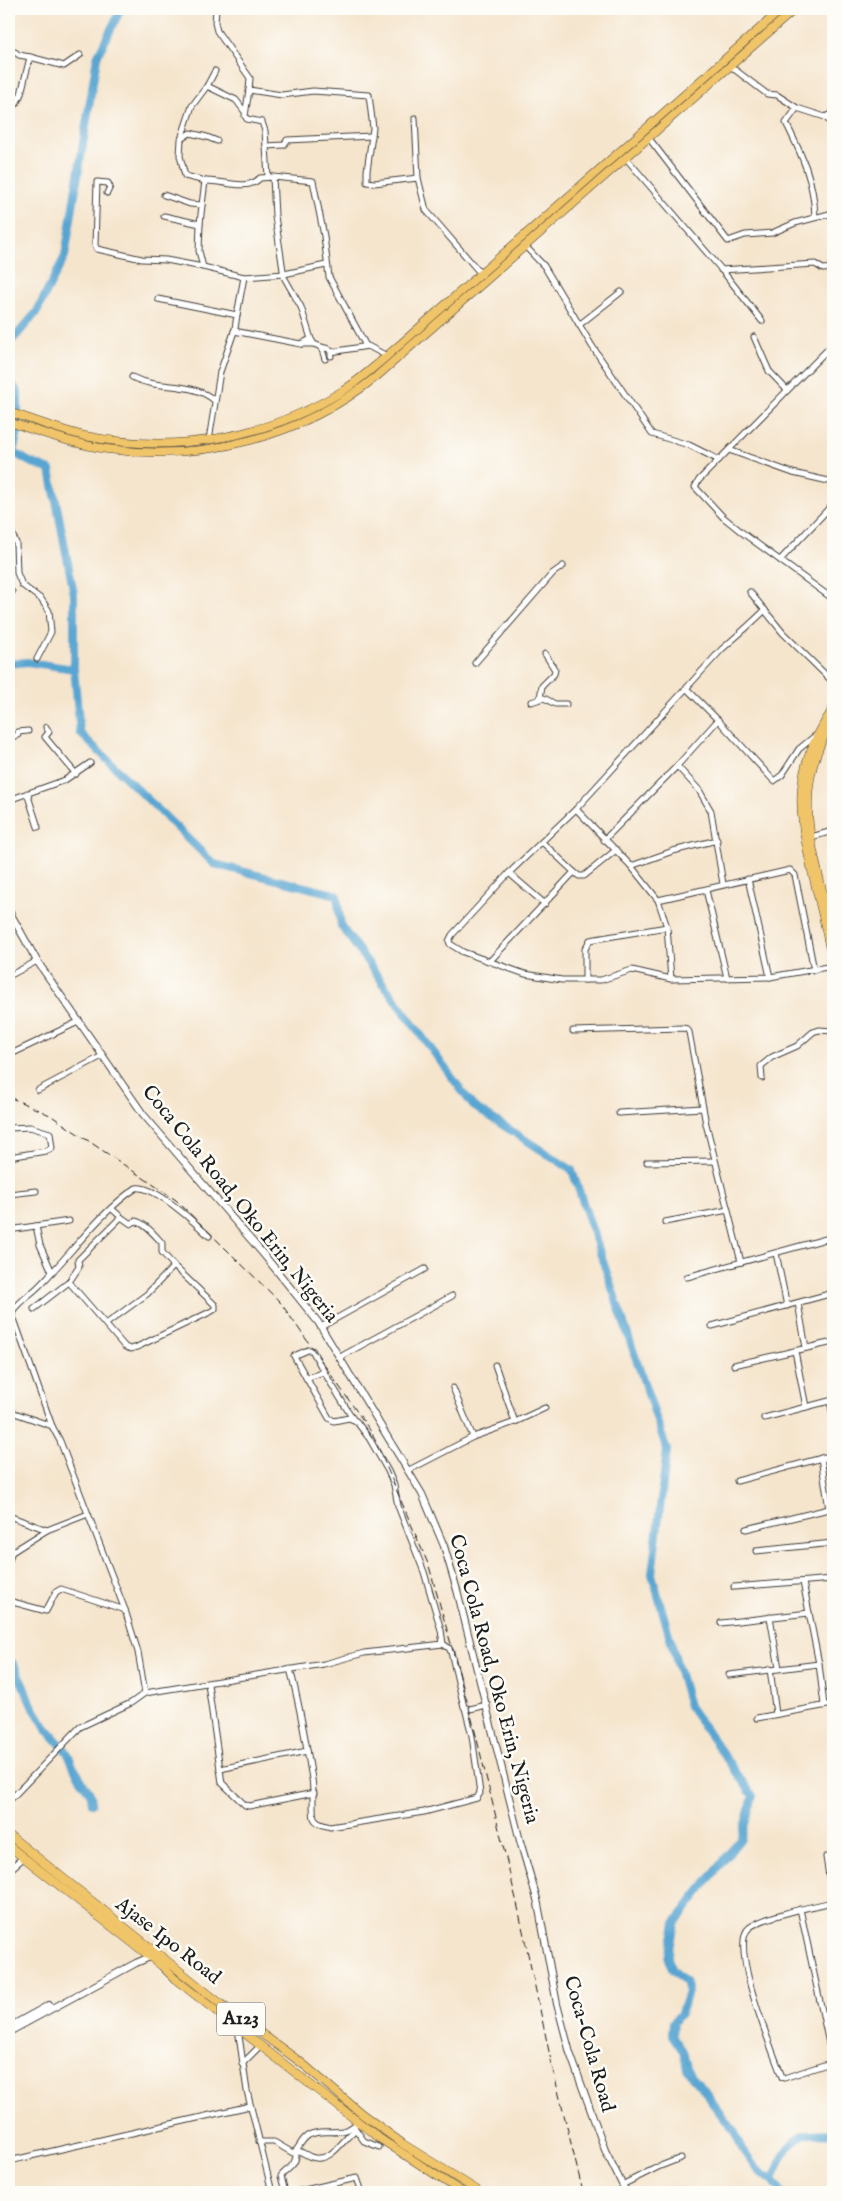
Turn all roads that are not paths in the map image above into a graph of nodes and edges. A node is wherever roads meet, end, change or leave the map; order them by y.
1 (216, 9) edge
2 (782, 9) edge
3 (795, 9) edge
4 (9, 52) edge
5 (80, 55) dead end
6 (30, 57) junction
7 (730, 66) junction
8 (215, 70) dead end
9 (207, 86) junction
10 (249, 90) junction
11 (9, 105) edge
12 (797, 108) junction
13 (246, 112) junction
14 (833, 113) edge
15 (826, 116) junction
16 (415, 118) dead end
17 (833, 124) edge
18 (372, 136) junction
19 (648, 138) junction
20 (181, 139) junction
21 (216, 141) dead end
22 (266, 146) junction
23 (625, 157) junction
24 (270, 177) junction
25 (418, 178) junction
26 (205, 181) junction
27 (107, 192) dead end
28 (164, 195) dead end
29 (202, 205) junction
30 (833, 213) edge
31 (164, 216) dead end
32 (815, 217) junction
33 (200, 224) junction
34 (525, 246) junction
35 (326, 265) junction
36 (203, 268) junction
37 (833, 268) edge
38 (721, 270) junction
39 (284, 274) junction
40 (482, 274) junction
41 (244, 277) junction
42 (621, 292) dead end
43 (158, 299) dead end
44 (237, 314) junction
45 (762, 321) dead end
46 (579, 325) junction
47 (234, 331) junction
48 (754, 337) dead end
49 (309, 342) junction
50 (833, 344) edge
51 (366, 346) junction
52 (321, 347) junction
53 (329, 356) junction
54 (387, 356) junction
55 (132, 377) dead end
56 (787, 390) junction
57 (214, 400) junction
58 (9, 412) edge
59 (9, 422) edge
60 (209, 440) junction
61 (729, 450) junction
62 (719, 460) junction
63 (833, 482) edge
64 (833, 504) edge
65 (9, 527) edge
66 (780, 560) junction
67 (563, 566) dead end
68 (750, 592) dead end
69 (833, 599) edge
70 (765, 610) junction
71 (545, 654) dead end
72 (37, 659) dead end
73 (475, 663) dead end
74 (833, 682) edge
75 (687, 688) junction
76 (540, 698) junction
77 (530, 702) dead end
78 (566, 704) dead end
79 (833, 709) edge
80 (718, 720) junction
81 (833, 720) edge
82 (46, 727) dead end
83 (820, 730) junction
84 (28, 731) dead end
85 (9, 738) edge
86 (90, 763) dead end
87 (677, 766) junction
88 (76, 774) junction
89 (27, 794) junction
90 (9, 800) edge
91 (576, 809) junction
92 (38, 827) dead end
93 (833, 831) edge
94 (811, 837) junction
95 (604, 840) junction
96 (717, 840) junction
97 (542, 842) junction
98 (616, 850) junction
99 (631, 866) junction
100 (574, 872) junction
101 (508, 873) junction
102 (748, 879) junction
103 (723, 884) junction
104 (706, 890) junction
105 (658, 900) junction
106 (545, 904) junction
107 (9, 911) edge
108 (667, 927) junction
109 (833, 940) edge
110 (37, 961) junction
111 (490, 961) junction
112 (833, 965) edge
113 (814, 970) junction
114 (9, 976) edge
115 (770, 977) junction
116 (671, 978) junction
117 (727, 978) junction
118 (584, 980) junction
119 (80, 1021) junction
120 (573, 1031) dead end
121 (833, 1031) edge
122 (9, 1055) edge
123 (102, 1056) junction
124 (762, 1078) dead end
125 (38, 1090) dead end
126 (703, 1108) junction
127 (619, 1113) dead end
128 (9, 1128) edge
129 (9, 1157) edge
130 (715, 1161) junction
131 (647, 1162) dead end
132 (36, 1191) dead end
133 (9, 1194) edge
134 (112, 1209) junction
135 (728, 1210) junction
136 (121, 1217) junction
137 (69, 1221) dead end
138 (665, 1222) dead end
139 (36, 1226) junction
140 (9, 1230) edge
141 (208, 1236) dead end
142 (833, 1237) edge
143 (776, 1253) junction
144 (741, 1262) junction
145 (174, 1266) junction
146 (425, 1269) dead end
147 (52, 1272) junction
148 (687, 1277) dead end
149 (69, 1282) junction
150 (833, 1293) edge
151 (452, 1296) dead end
152 (798, 1303) junction
153 (9, 1305) edge
154 (786, 1306) junction
155 (34, 1309) dead end
156 (12, 1312) junction
157 (106, 1324) junction
158 (712, 1326) dead end
159 (321, 1327) junction
160 (833, 1342) edge
161 (806, 1348) junction
162 (795, 1351) junction
163 (340, 1357) junction
164 (495, 1365) dead end
165 (734, 1365) dead end
166 (324, 1372) junction
167 (306, 1378) junction
168 (453, 1388) dead end
169 (831, 1401) edge
170 (806, 1407) junction
171 (544, 1408) dead end
172 (9, 1411) edge
173 (833, 1416) edge
174 (764, 1418) dead end
175 (356, 1421) junction
176 (515, 1422) junction
177 (52, 1426) junction
178 (473, 1437) junction
179 (833, 1455) edge
180 (821, 1458) junction
181 (409, 1470) junction
182 (737, 1481) dead end
183 (831, 1508) edge
184 (88, 1514) junction
185 (9, 1516) edge
186 (746, 1529) dead end
187 (48, 1530) junction
188 (833, 1542) edge
189 (756, 1551) dead end
190 (10, 1554) edge
191 (9, 1561) edge
192 (833, 1579) edge
193 (803, 1582) junction
194 (734, 1587) dead end
195 (9, 1601) edge
196 (125, 1610) junction
197 (809, 1612) junction
198 (770, 1617) junction
199 (720, 1622) dead end
200 (443, 1644) junction
201 (819, 1664) junction
202 (778, 1668) junction
203 (290, 1669) junction
204 (770, 1669) junction
205 (729, 1675) dead end
206 (208, 1684) junction
207 (145, 1693) junction
208 (833, 1704) edge
209 (487, 1705) junction
210 (824, 1705) junction
211 (464, 1708) junction
212 (776, 1714) junction
213 (757, 1718) dead end
214 (307, 1750) junction
215 (220, 1769) junction
216 (314, 1793) junction
217 (9, 1801) edge
218 (9, 1835) edge
219 (9, 1846) edge
220 (24, 1857) junction
221 (826, 1857) dead end
222 (9, 1870) edge
223 (537, 1899) joint
224 (833, 1902) edge
225 (800, 1909) junction
226 (141, 1950) junction
227 (150, 1957) junction
228 (9, 2027) edge
229 (238, 2029) junction
230 (9, 2032) edge
231 (260, 2046) junction
232 (833, 2062) edge
233 (242, 2064) junction
234 (250, 2106) junction
235 (356, 2126) junction
236 (259, 2142) junction
237 (379, 2147) dead end
238 (409, 2148) junction
239 (296, 2151) junction
240 (404, 2156) junction
241 (681, 2158) dead end
242 (9, 2161) edge
243 (622, 2185) junction
244 (271, 2190) edge
245 (254, 2192) edge
246 (285, 2192) edge
247 (296, 2192) edge
248 (302, 2192) edge
249 (362, 2192) edge
250 (462, 2192) edge
251 (480, 2192) edge
252 (626, 2192) edge

1 - 10 street
2 - 40 main road
3 - 7 main road
4 - 6 street
5 - 6 street
6 - 11 street
7 - 12 street
7 - 19 main road
8 - 9 street
9 - 13 street
9 - 20 street
10 - 13 street
10 - 18 street
12 - 15 street
12 - 32 street
13 - 22 street
14 - 15 street
15 - 17 street
16 - 25 street
18 - 22 street
18 - 25 street
19 - 23 main road
19 - 32 street
20 - 21 street
20 - 26 street
22 - 24 street
23 - 34 main road
23 - 38 street
24 - 26 street
24 - 35 street
24 - 39 street
25 - 40 street
26 - 29 street
27 - 36 street
28 - 29 street
29 - 33 street
30 - 32 street
31 - 33 street
33 - 36 street
34 - 46 street
34 - 59 main road
35 - 39 street
35 - 51 street
36 - 41 street
37 - 38 street
38 - 45 street
39 - 41 street
39 - 49 street
40 - 54 main road
41 - 44 street
42 - 46 street
43 - 44 street
44 - 47 street
46 - 62 street
47 - 49 street
47 - 57 street
48 - 56 street
49 - 52 street
50 - 56 street
51 - 53 street
51 - 54 street
52 - 53 street
52 - 53 street
54 - 60 main road
55 - 57 street
56 - 61 street
57 - 60 street
58 - 60 main road
61 - 62 street
61 - 63 street
62 - 66 street
64 - 66 street
65 - 72 street
66 - 69 street
67 - 73 street
68 - 70 street
70 - 74 street
70 - 75 street
71 - 76 street
75 - 80 street
75 - 91 street
76 - 77 street
76 - 78 street
79 - 83 main road
80 - 83 street
80 - 87 street
81 - 94 main road
82 - 88 street
83 - 112 main road
84 - 85 street
86 - 88 street
87 - 95 street
87 - 96 street
88 - 89 street
89 - 90 street
89 - 92 street
91 - 95 street
91 - 97 street
93 - 94 street
94 - 109 main road
95 - 98 street
96 - 99 street
96 - 103 street
97 - 100 street
97 - 101 street
98 - 99 street
98 - 100 street
99 - 105 street
100 - 106 street
101 - 106 street
101 - 111 street
102 - 103 street
102 - 113 street
102 - 115 street
103 - 104 street
104 - 105 street
104 - 117 street
105 - 108 street
106 - 111 street
107 - 110 street, Coca Cola Road, Oko Erin, Nigeria
108 - 116 street
108 - 118 street
110 - 114 street
110 - 119 street, Coca Cola Road, Oko Erin, Nigeria
111 - 118 street
112 - 113 street
113 - 115 street
115 - 117 street
116 - 117 street
116 - 118 street
119 - 122 street
119 - 123 street, Coca Cola Road, Oko Erin, Nigeria
120 - 126 street
121 - 124 street
123 - 125 street
123 - 159 street, Coca Cola Road, Oko Erin, Nigeria
126 - 127 street
126 - 130 street
128 - 129 street
130 - 131 street
130 - 135 street
132 - 133 street
134 - 136 street
134 - 141 street
134 - 147 street
135 - 138 street
135 - 144 street
136 - 145 street
136 - 149 street
137 - 139 street
139 - 140 street
139 - 147 street
142 - 143 street
143 - 144 street
143 - 154 street
144 - 148 street
145 - 157 street
145 - 157 street
146 - 159 street
147 - 156 street
149 - 155 street
149 - 157 street
150 - 152 street
151 - 163 street
152 - 154 street
152 - 161 street
153 - 156 street
154 - 158 street
156 - 177 street
159 - 163 street, Coca Cola Road, Oko Erin, Nigeria
160 - 161 street
161 - 162 street
162 - 165 street
162 - 170 street
163 - 181 street, Coca Cola Road, Oko Erin, Nigeria
164 - 176 street
166 - 167 street
166 - 167 street
166 - 175 street
167 - 175 street
168 - 178 street
169 - 170 street
169 - 173 street
170 - 174 street
171 - 176 street
172 - 177 street
175 - 200 street
176 - 178 street
177 - 184 street
178 - 181 street
179 - 180 street
180 - 182 street
180 - 183 street
181 - 209 street, Coca Cola Road, Oko Erin, Nigeria
183 - 186 street
184 - 187 street
184 - 196 street
185 - 187 street
187 - 190 street
188 - 189 street
190 - 191 street
192 - 193 street
193 - 194 street
193 - 197 street
195 - 196 street
196 - 207 street
197 - 198 street
197 - 201 street
198 - 199 street
198 - 202 street
200 - 203 street
200 - 211 street
201 - 202 street
201 - 210 street
202 - 204 street
203 - 206 street
203 - 214 street
204 - 205 street
204 - 212 street
206 - 207 street
206 - 215 street
207 - 217 street
208 - 210 street
209 - 211 street
209 - 223 street, Coca Cola Road, Oko Erin, Nigeria
210 - 212 street
211 - 216 street
212 - 213 street
214 - 215 street
214 - 216 street
215 - 216 street
218 - 238 main road, Ajase Ipo Road / A123
219 - 220 main road, Ajase Ipo Road / A123
220 - 222 street
220 - 226 main road, Ajase Ipo Road / A123
221 - 224 street
223 - 243 street, Coca-Cola Road
224 - 225 street
225 - 232 street
225 - 232 street
226 - 227 main road, Ajase Ipo Road / A123
226 - 228 street
227 - 229 main road, Ajase Ipo Road / A123
227 - 230 street
229 - 231 main road, Ajase Ipo Road / A123
229 - 233 street
231 - 233 street
231 - 235 main road, Ajase Ipo Road / A123
233 - 234 street
234 - 236 street
234 - 242 street
235 - 237 street
235 - 239 street
235 - 239 street
235 - 240 main road, Ajase Ipo Road / A123
236 - 239 street
236 - 244 street
238 - 240 main road
238 - 251 main road, Ajase Ipo Road / A123
239 - 246 street
240 - 250 main road, Ajase Ipo Road / A123
241 - 243 street
243 - 252 street, Coca-Cola Road
244 - 245 street
247 - 248 street
248 - 249 street

